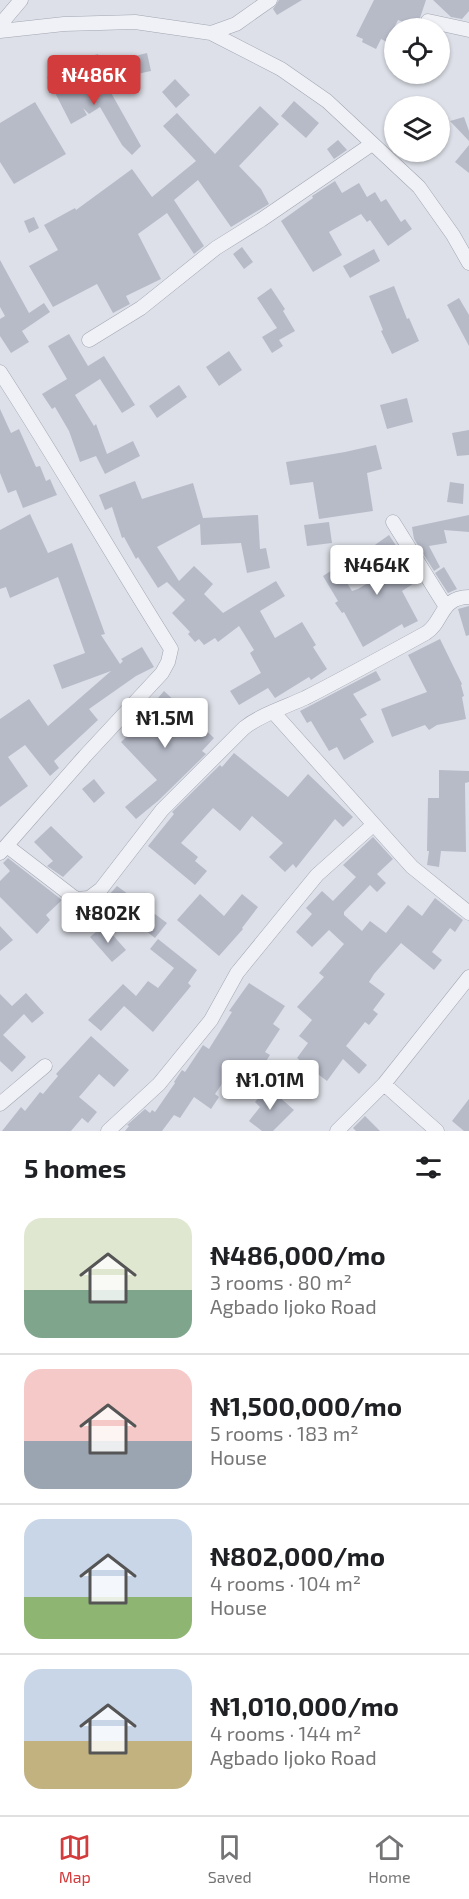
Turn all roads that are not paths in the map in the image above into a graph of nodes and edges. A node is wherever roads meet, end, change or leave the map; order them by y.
1 (21, 0) edge
2 (270, 0) edge
3 (0, 26) edge
4 (450, 26) edge
5 (469, 30) edge
6 (0, 32) edge
7 (211, 33) junction
8 (372, 144) junction
9 (469, 263) edge
10 (89, 340) dead end
11 (0, 372) edge
12 (393, 522) dead end
13 (469, 597) edge
14 (446, 607) junction
15 (274, 713) junction
16 (373, 825) junction
17 (3, 849) edge
18 (469, 913) edge
19 (469, 977) edge
20 (45, 1066) dead end
21 (384, 1084) junction
22 (0, 1104) edge
23 (108, 1131) edge
24 (337, 1131) edge
25 (436, 1131) edge

1 - 3 street
2 - 7 street
4 - 5 street
6 - 7 street
7 - 8 street
8 - 9 street
8 - 10 street
11 - 17 street
12 - 14 street
13 - 14 street
14 - 15 street
15 - 16 street
15 - 17 street
16 - 18 street
16 - 23 street
19 - 21 street
20 - 22 street
21 - 24 street
21 - 25 street

